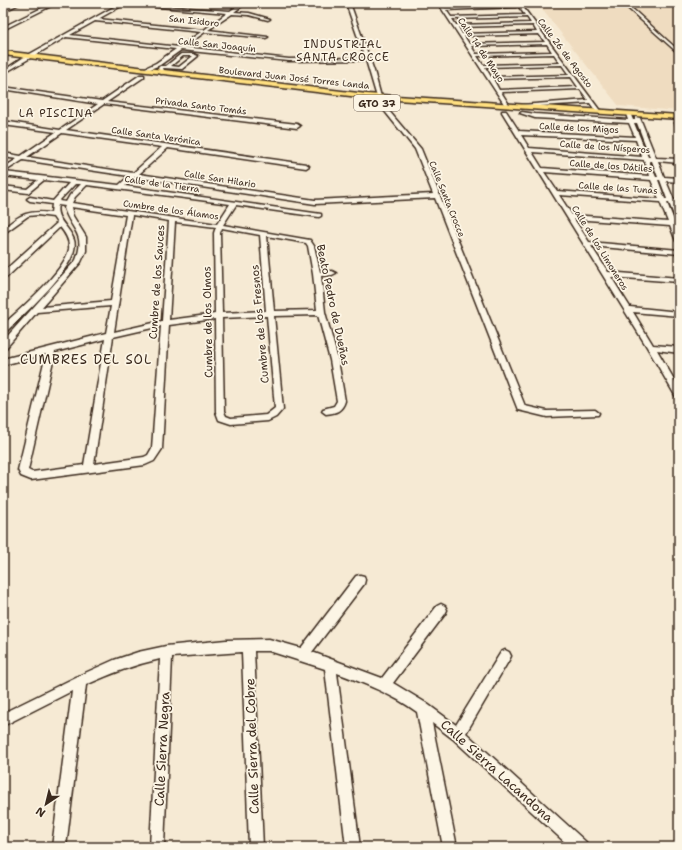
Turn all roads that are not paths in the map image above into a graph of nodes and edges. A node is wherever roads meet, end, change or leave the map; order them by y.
1 (19, 3) edge
2 (55, 3) edge
3 (124, 3) edge
4 (244, 3) edge
5 (348, 3) edge
6 (440, 3) edge
7 (446, 3) edge
8 (499, 3) edge
9 (518, 3) edge
10 (624, 3) edge
11 (514, 7) junction
12 (444, 9) junction
13 (522, 9) junction
14 (3, 11) edge
15 (231, 13) junction
16 (527, 16) junction
17 (450, 18) junction
18 (268, 19) dead end
19 (95, 20) junction
20 (534, 24) junction
21 (455, 26) junction
22 (3, 29) edge
23 (204, 30) junction
24 (540, 33) junction
25 (66, 36) junction
26 (461, 36) junction
27 (266, 37) dead end
28 (548, 43) junction
29 (468, 45) junction
30 (178, 49) junction
31 (3, 53) edge
32 (556, 53) junction
33 (679, 53) edge
34 (474, 55) junction
35 (28, 57) junction
36 (368, 59) junction
37 (3, 60) edge
38 (19, 62) junction
39 (564, 64) junction
40 (482, 66) junction
41 (165, 70) junction
42 (3, 73) edge
43 (146, 73) junction
44 (573, 76) junction
45 (489, 78) junction
46 (3, 88) edge
47 (582, 88) junction
48 (498, 91) junction
49 (380, 100) junction
50 (592, 101) junction
51 (104, 103) junction
52 (508, 108) junction
53 (599, 112) junction
54 (634, 119) junction
55 (679, 122) edge
56 (3, 123) edge
57 (297, 126) dead end
58 (61, 132) junction
59 (518, 133) junction
60 (638, 139) junction
61 (167, 146) junction
62 (529, 150) junction
63 (3, 155) edge
64 (24, 158) junction
65 (646, 159) junction
66 (654, 159) junction
67 (679, 161) edge
68 (306, 166) dead end
69 (541, 170) junction
70 (3, 173) edge
71 (14, 175) junction
72 (134, 175) junction
73 (43, 178) junction
74 (654, 178) junction
75 (662, 179) junction
76 (679, 180) edge
77 (73, 182) junction
78 (86, 183) junction
79 (3, 187) edge
80 (120, 187) junction
81 (555, 193) junction
82 (436, 196) junction
83 (30, 199) dead end
84 (663, 201) junction
85 (671, 201) junction
86 (56, 202) junction
87 (679, 202) edge
88 (234, 203) junction
89 (68, 204) junction
90 (129, 214) junction
91 (54, 215) junction
92 (318, 215) dead end
93 (570, 217) junction
94 (172, 220) junction
95 (679, 220) edge
96 (3, 222) edge
97 (60, 223) junction
98 (13, 224) junction
99 (676, 225) edge
100 (219, 226) junction
101 (3, 232) edge
102 (263, 233) junction
103 (308, 241) joint
104 (679, 242) edge
105 (587, 244) junction
106 (679, 252) edge
107 (332, 273) dead end
108 (317, 274) junction
109 (604, 274) junction
110 (3, 276) edge
111 (679, 280) edge
112 (114, 303) junction
113 (626, 309) junction
114 (36, 310) junction
115 (321, 312) junction
116 (271, 314) junction
117 (679, 314) edge
118 (219, 316) junction
119 (164, 324) junction
120 (3, 330) edge
121 (109, 337) junction
122 (3, 346) edge
123 (651, 347) junction
124 (679, 350) edge
125 (51, 351) junction
126 (3, 362) edge
127 (679, 395) edge
128 (326, 411) dead end
129 (595, 413) dead end
130 (222, 418) joint
131 (88, 469) junction
132 (360, 580) dead end
133 (441, 610) dead end
134 (248, 646) junction
135 (166, 652) junction
136 (303, 655) junction
137 (505, 656) dead end
138 (330, 664) junction
139 (80, 681) junction
140 (384, 685) junction
141 (422, 707) junction
142 (3, 720) edge
143 (458, 734) junction
144 (59, 847) edge
145 (157, 847) edge
146 (256, 847) edge
147 (353, 847) edge
148 (450, 847) edge
149 (581, 847) edge

1 - 14 street
2 - 22 street
3 - 15 street
3 - 19 street
4 - 15 street
5 - 36 street, Calle Santa Crocce
6 - 7 street
6 - 12 street, Calle 14 de Mayo
8 - 11 street
9 - 13 street, Calle 26 de Agosto
10 - 33 street
11 - 12 street
11 - 13 street
12 - 17 street, Calle 14 de Mayo
13 - 16 street, Calle 26 de Agosto
15 - 18 street
15 - 23 street
16 - 17 street
16 - 20 street, Calle 26 de Agosto
17 - 21 street, Calle 14 de Mayo
19 - 23 street, San Isidoro
19 - 25 street
20 - 21 street
20 - 24 street, Calle 26 de Agosto
21 - 26 street, Calle 14 de Mayo
23 - 27 street, San Isidoro
23 - 30 street
24 - 26 street
24 - 28 street, Calle 26 de Agosto
25 - 30 street, Calle San Joaquín
25 - 35 street
26 - 29 street, Calle 14 de Mayo
28 - 29 street
28 - 32 street, Calle 26 de Agosto
29 - 34 street, Calle 14 de Mayo
30 - 36 street, Calle San Joaquín
30 - 43 street
31 - 35 main road, Boulevard Juan José Torres Landa / GTO 37
32 - 34 street
32 - 39 street, Calle 26 de Agosto
34 - 40 street, Calle 14 de Mayo
35 - 38 street
35 - 43 main road, Boulevard Juan José Torres Landa / GTO 37
36 - 49 street, Calle Santa Crocce
37 - 38 main road, Boulevard Juan José Torres Landa / GTO 37
38 - 42 street
38 - 43 main road, Boulevard Juan José Torres Landa / GTO 37
39 - 40 street
39 - 44 street, Calle 26 de Agosto
40 - 45 street, Calle 14 de Mayo
41 - 41 street
41 - 43 main road, Boulevard Juan José Torres Landa / GTO 37
41 - 49 main road, Boulevard Juan José Torres Landa / GTO 37
43 - 49 main road, Boulevard Juan José Torres Landa / GTO 37
43 - 51 street
44 - 45 street
44 - 47 street, Calle 26 de Agosto
45 - 48 street, Calle 14 de Mayo
46 - 51 street, Privada Santo Tomás
47 - 48 street
47 - 50 street, Calle 26 de Agosto
48 - 52 street, Calle 14 de Mayo
49 - 52 main road, Boulevard Juan José Torres Landa / GTO 37
49 - 82 street, Calle Santa Crocce
50 - 52 street
50 - 53 street, Calle 26 de Agosto
51 - 57 street, Privada Santo Tomás
51 - 58 street
52 - 53 main road, Boulevard Juan José Torres Landa / GTO 37
52 - 54 main road, Boulevard Juan José Torres Landa / GTO 37
52 - 59 street, Calle de los Limoneros
53 - 54 main road, Boulevard Juan José Torres Landa / GTO 37
54 - 55 main road, Boulevard Juan José Torres Landa / GTO 37
54 - 60 street
54 - 66 street
56 - 58 street, Calle Santa Verónica
58 - 61 street, Calle Santa Verónica
58 - 64 street
59 - 60 street, Calle de los Migos
59 - 62 street, Calle de los Limoneros
60 - 65 street
61 - 68 street, Calle Santa Verónica
61 - 72 street
62 - 65 street, Calle de los Nísperos
62 - 69 street, Calle de los Limoneros
63 - 64 street, Calle San Hilario
64 - 70 street
64 - 72 street, Calle San Hilario
65 - 66 street, Calle de los Nísperos
65 - 74 street
66 - 67 street, Calle de los Nísperos
66 - 75 street
69 - 74 street, Calle de los Dátiles
69 - 81 street, Calle de los Limoneros
70 - 71 street, Calle de la Tierra
71 - 73 street, Calle de la Tierra
71 - 79 street
72 - 80 street
72 - 82 street, Calle San Hilario
73 - 77 street, Calle de la Tierra
73 - 79 street
74 - 75 street, Calle de los Dátiles
74 - 84 street
75 - 76 street, Calle de los Dátiles
75 - 85 street
77 - 78 street, Calle de la Tierra
77 - 86 street
78 - 80 street, Calle de la Tierra
78 - 89 street
80 - 88 street, Calle de la Tierra
81 - 84 street, Calle de las Tunas
81 - 93 street, Calle de los Limoneros
82 - 129 street, Calle Santa Crocce
83 - 86 street, Cumbre de los Álamos
84 - 85 street, Calle de las Tunas
84 - 99 street
85 - 87 street, Calle de las Tunas
85 - 95 street
86 - 89 street, Cumbre de los Álamos
86 - 91 street
88 - 92 street, Calle de la Tierra
88 - 100 street
89 - 90 street, Cumbre de los Álamos
89 - 114 street
90 - 94 street, Cumbre de los Álamos
90 - 112 street
91 - 97 street
91 - 98 street
93 - 99 street
93 - 105 street, Calle de los Limoneros
94 - 100 street, Cumbre de los Álamos
94 - 119 street, Cumbre de los Sauces
96 - 98 street
97 - 110 street
97 - 120 street
98 - 101 street
99 - 104 street
100 - 102 street, Cumbre de los Álamos
100 - 118 street, Cumbre de los Olmos
102 - 103 street, Cumbre de los Álamos
102 - 116 street, Cumbre de los Fresnos
103 - 108 street, Beato Pedro de Dueñas
105 - 106 street
105 - 109 street, Calle de los Limoneros
107 - 108 street
108 - 115 street, Beato Pedro de Dueñas
109 - 111 street
109 - 113 street, Calle de los Limoneros
112 - 114 street
112 - 121 street
113 - 117 street
113 - 123 street, Calle de los Limoneros
114 - 122 street
115 - 116 street
115 - 128 street, Beato Pedro de Dueñas
116 - 118 street
116 - 130 street, Cumbre de los Fresnos
118 - 119 street
118 - 130 street, Cumbre de los Olmos
119 - 121 street
119 - 131 street, Cumbre de los Sauces
121 - 125 street
121 - 131 street
123 - 124 street
123 - 127 street, Calle de los Limoneros
125 - 126 street
125 - 131 street
132 - 136 street
133 - 140 street
134 - 135 street, Calle Sierra Lacandona
134 - 136 street, Calle Sierra Lacandona
134 - 146 street, Calle Sierra del Cobre
135 - 139 street, Calle Sierra Lacandona
135 - 145 street, Calle Sierra Negra
136 - 138 street, Calle Sierra Lacandona
137 - 143 street
138 - 140 street, Calle Sierra Lacandona
138 - 147 street
139 - 142 street, Calle Sierra Lacandona
139 - 144 street
140 - 141 street, Calle Sierra Lacandona
141 - 143 street, Calle Sierra Lacandona
141 - 148 street
143 - 149 street, Calle Sierra Lacandona

